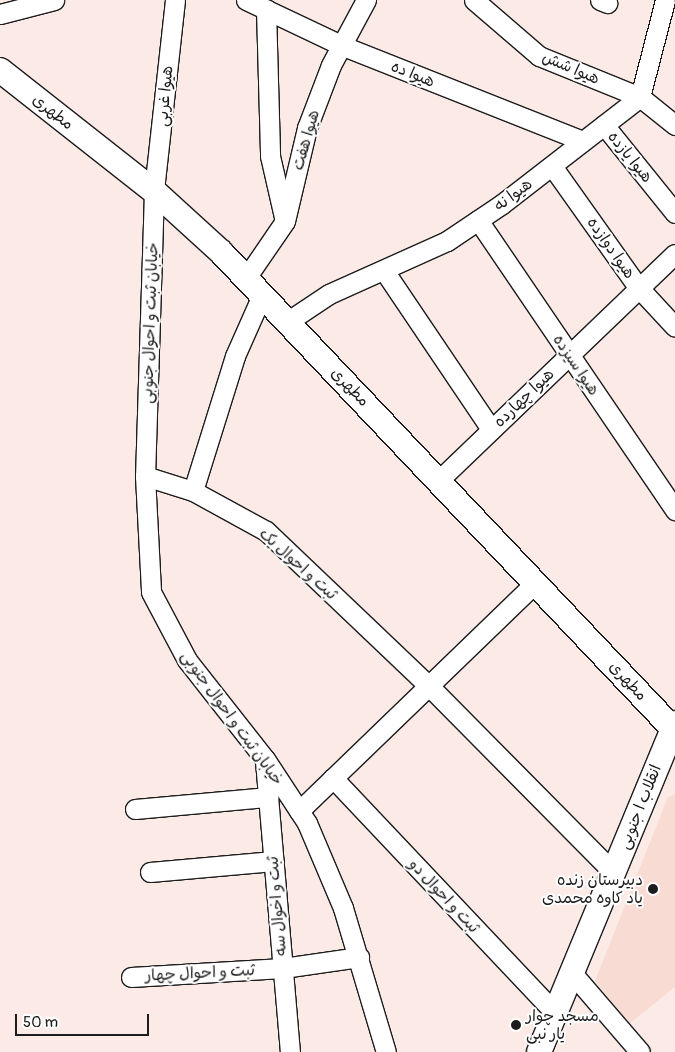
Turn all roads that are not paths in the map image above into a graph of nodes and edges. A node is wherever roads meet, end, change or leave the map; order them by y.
1 (54, 0) edge
2 (175, 0) edge
3 (246, 0) edge
4 (366, 0) edge
5 (474, 0) edge
6 (665, 0) edge
7 (266, 10) junction
8 (0, 14) edge
9 (343, 46) junction
10 (0, 70) edge
11 (640, 97) junction
12 (675, 124) edge
13 (604, 125) junction
14 (583, 141) junction
15 (552, 166) junction
16 (154, 191) junction
17 (675, 213) edge
18 (478, 220) junction
19 (285, 221) junction
20 (675, 254) edge
21 (385, 272) junction
22 (246, 278) junction
23 (638, 287) junction
24 (262, 295) junction
25 (287, 322) junction
26 (675, 327) edge
27 (569, 354) junction
28 (491, 429) junction
29 (146, 476) junction
30 (438, 480) junction
31 (193, 491) junction
32 (675, 510) edge
33 (535, 583) junction
34 (428, 686) junction
35 (674, 728) edge
36 (265, 760) junction
37 (333, 778) junction
38 (268, 797) junction
39 (135, 810) dead end
40 (299, 811) junction
41 (274, 861) junction
42 (150, 872) dead end
43 (613, 872) junction
44 (359, 957) junction
45 (282, 968) junction
46 (572, 973) junction
47 (131, 977) dead end
48 (555, 1013) junction
49 (290, 1052) edge
50 (386, 1052) edge
51 (539, 1052) edge
52 (640, 1052) edge

1 - 8 street
2 - 16 street, هیوا غربی
3 - 7 street, هیوا ده
4 - 9 street, هیوا هفت
5 - 11 street, هیوا شش
6 - 11 street
7 - 9 street, هیوا ده
7 - 19 street
9 - 14 street, هیوا ده
9 - 19 street, هیوا هفت
10 - 16 main road, مطهری
11 - 12 street, هیوا شش
11 - 13 street, هیوا نه
13 - 14 street, هیوا نه
13 - 17 street, هیوا یازده
14 - 15 street, هیوا نه
15 - 18 street, هیوا نه
15 - 23 street, هیوا دوازده
16 - 22 main road, مطهری
16 - 29 street, خیابان ثبت و احوال جنوبی
18 - 21 street, هیوا نه
18 - 27 street, هیوا سیزده
19 - 22 street, هیوا هفت
20 - 23 street, هیوا چهارده
21 - 25 street, هیوا نه
21 - 28 street
22 - 24 main road, مطهری
23 - 26 street, هیوا دوازده
23 - 27 street, هیوا چهارده
24 - 25 main road, مطهری
24 - 31 street
25 - 30 main road, مطهری
27 - 28 street, هیوا چهارده
27 - 32 street, هیوا سیزده
28 - 30 street, هیوا چهارده
29 - 31 street, ثبت و احوال یک
29 - 36 street, خیابان ثبت و احوال جنوبی
30 - 33 main road, مطهری
31 - 34 street, ثبت و احوال یک
33 - 34 street
33 - 35 main road, مطهری
34 - 37 street
34 - 43 street, ثبت و احوال یک
35 - 43 main road, انقلاب ا جنوبی
36 - 38 street, ثبت و اخوال سه
36 - 40 street, خیابان ثبت و احوال جنوبی
37 - 40 street
37 - 48 street, ثبت و احوال دو
38 - 39 street
38 - 41 street, ثبت و اخوال سه
40 - 44 street, خیابان ثبت و احوال جنوبی
41 - 42 street
41 - 45 street, ثبت و اخوال سه
43 - 46 main road, انقلاب ا جنوبی
44 - 45 street, ثبت و احوال چهار
44 - 50 street, خیابان ثبت و احوال جنوبی
45 - 47 street, ثبت و احوال چهار
45 - 49 street, ثبت و اخوال سه
46 - 48 main road, انقلاب ا جنوبی
46 - 52 street
48 - 51 main road, انقلاب ا جنوبی

